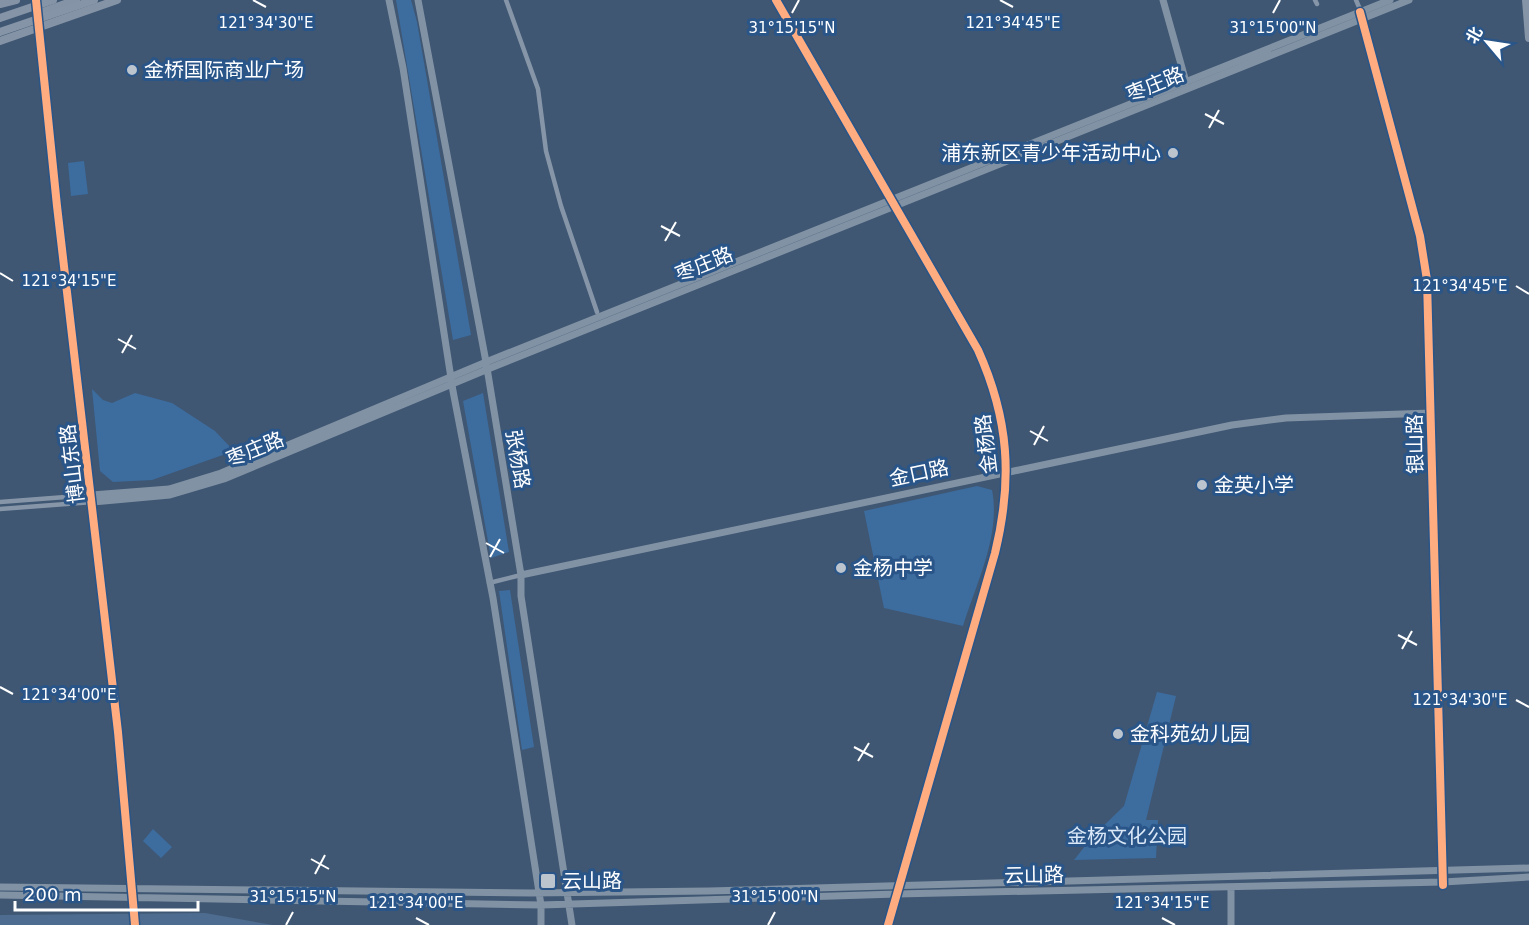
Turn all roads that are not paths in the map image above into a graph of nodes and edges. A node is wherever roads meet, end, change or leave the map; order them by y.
1 (16, 0) edge
2 (36, 0) edge
3 (53, 0) edge
4 (76, 0) edge
5 (94, 0) edge
6 (117, 0) edge
7 (389, 0) edge
8 (418, 0) edge
9 (506, 0) edge
10 (776, 0) edge
11 (1163, 0) edge
12 (1356, 0) edge
13 (1390, 0) edge
14 (1409, 0) edge
15 (1527, 0) edge
16 (0, 4) edge
17 (1529, 8) edge
18 (1360, 12) junction
19 (37, 14) junction
20 (0, 18) edge
21 (39, 27) junction
22 (0, 32) edge
23 (1529, 38) edge
24 (0, 41) edge
25 (1187, 85) junction
26 (893, 203) junction
27 (597, 312) dead end
28 (486, 366) junction
29 (452, 382) junction
30 (1431, 413) junction
31 (1007, 471) junction
32 (92, 499) junction
33 (0, 502) edge
34 (0, 509) edge
35 (521, 575) junction
36 (489, 583) junction
37 (1529, 867) edge
38 (1443, 870) junction
39 (1229, 877) junction
40 (1529, 877) edge
41 (1443, 884) junction
42 (0, 887) edge
43 (1231, 887) junction
44 (898, 890) junction
45 (538, 892) junction
46 (568, 892) junction
47 (131, 893) junction
48 (0, 894) edge
49 (569, 902) junction
50 (541, 905) junction
51 (135, 925) edge
52 (541, 925) edge
53 (572, 925) edge
54 (888, 925) edge
55 (1231, 925) edge

1 - 16 main road
2 - 19 street, 博山东路
3 - 20 highway
4 - 19 main road
5 - 22 highway
6 - 21 main road
7 - 29 street
8 - 28 street, 张杨路
9 - 27 street
10 - 26 street, 金杨路
11 - 25 street
12 - 18 street
13 - 18 street, 枣庄路
14 - 18 street, 枣庄路
15 - 17 main road
15 - 23 highway
18 - 25 street, 枣庄路
18 - 30 street, 银山路
19 - 21 street, 博山东路
21 - 24 main road
21 - 32 street, 博山东路
25 - 26 street, 枣庄路
26 - 28 street, 枣庄路
26 - 31 street, 金杨路
28 - 29 street, 枣庄路
28 - 35 street, 张杨路
29 - 32 street, 枣庄路
29 - 36 street
30 - 31 street, 金口路
30 - 38 street, 银山路
31 - 35 street, 金口路
31 - 44 street, 金杨路
32 - 33 street, 枣庄路
32 - 34 street, 枣庄路
32 - 47 street, 博山东路
35 - 36 street, 金口路
35 - 46 street, 张杨路
36 - 45 street
37 - 38 street, 云山路
38 - 39 street, 云山路
38 - 41 street, 银山路
39 - 43 street
39 - 44 street, 云山路
40 - 41 street, 云山路
41 - 43 street, 云山路
42 - 47 street, 云山路
43 - 44 street, 云山路
43 - 55 street
44 - 46 street, 云山路
44 - 49 street, 云山路
44 - 54 street, 金杨路
45 - 46 street, 云山路
45 - 47 street, 云山路
45 - 50 street
46 - 49 street, 张杨路
47 - 48 street, 云山路
47 - 50 street, 云山路
47 - 51 street, 博山东路
49 - 50 street, 云山路
49 - 53 street, 张杨路
50 - 52 street

